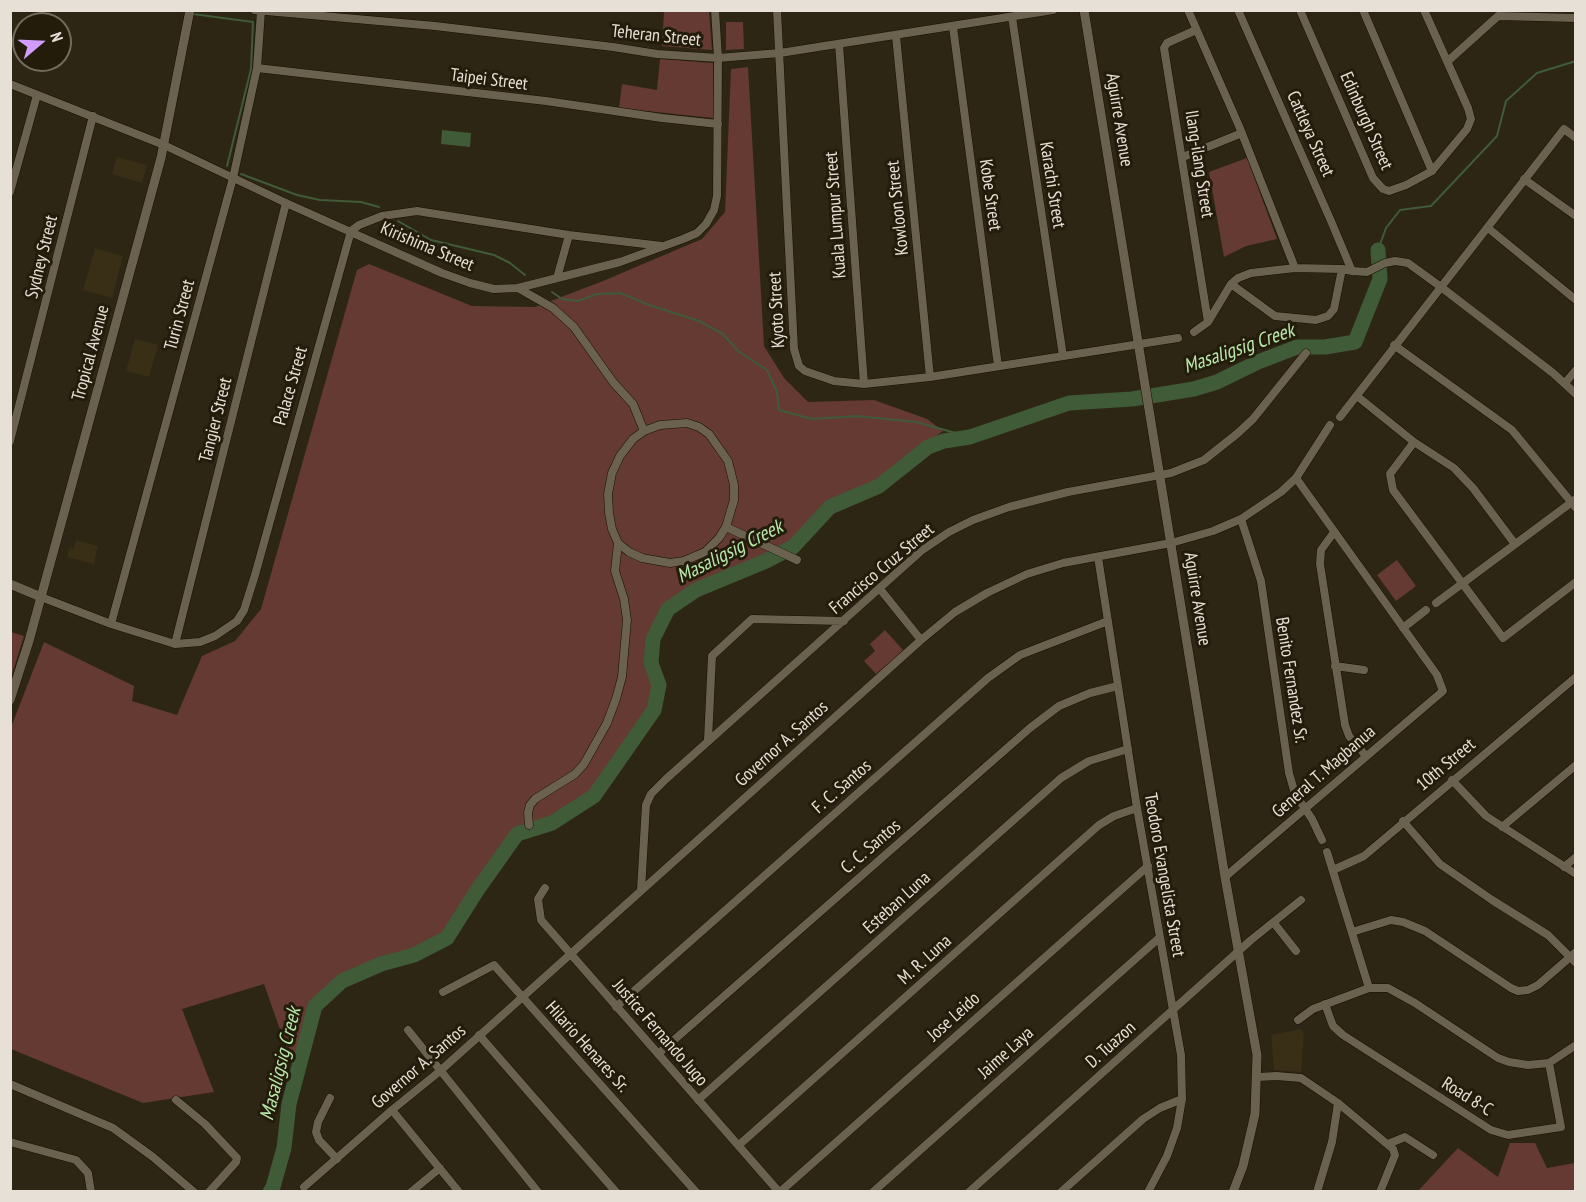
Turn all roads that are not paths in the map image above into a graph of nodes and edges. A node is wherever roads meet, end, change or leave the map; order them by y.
1 (190, 10) edge
2 (255, 10) edge
3 (715, 10) edge
4 (777, 10) edge
5 (1053, 10) edge
6 (1084, 10) edge
7 (1188, 10) edge
8 (1238, 10) edge
9 (1300, 10) edge
10 (1363, 10) edge
11 (1424, 10) edge
12 (261, 11) edge
13 (1497, 13) edge
14 (1012, 17) junction
15 (1575, 18) edge
16 (953, 27) junction
17 (1196, 30) junction
18 (896, 36) junction
19 (839, 44) junction
20 (780, 52) junction
21 (718, 58) junction
22 (1448, 61) junction
23 (257, 68) junction
24 (10, 84) edge
25 (37, 95) junction
26 (93, 116) junction
27 (717, 124) junction
28 (1242, 133) junction
29 (1575, 138) edge
30 (164, 145) junction
31 (1183, 157) junction
32 (15, 160) edge
33 (1432, 171) junction
34 (233, 178) junction
35 (1524, 179) junction
36 (10, 192) edge
37 (286, 203) junction
38 (1575, 216) edge
39 (1488, 228) junction
40 (351, 231) junction
41 (569, 235) junction
42 (663, 246) junction
43 (1295, 268) junction
44 (1342, 268) junction
45 (1352, 272) junction
46 (557, 278) junction
47 (1231, 285) junction
48 (1441, 287) junction
49 (518, 288) junction
50 (1575, 300) edge
51 (1208, 322) junction
52 (1194, 332) dead end
53 (1178, 338) dead end
54 (1139, 345) junction
55 (1394, 345) junction
56 (1306, 353) dead end
57 (1063, 356) junction
58 (998, 366) junction
59 (1575, 370) edge
60 (930, 377) junction
61 (1565, 383) junction
62 (864, 384) junction
63 (1575, 394) edge
64 (1357, 396) junction
65 (1340, 417) dead end
66 (1330, 425) dead end
67 (644, 431) junction
68 (10, 441) edge
69 (1414, 442) junction
70 (1160, 475) junction
71 (1296, 478) junction
72 (1574, 503) edge
73 (1241, 519) junction
74 (726, 527) junction
75 (1334, 532) junction
76 (618, 543) junction
77 (1171, 543) junction
78 (1515, 544) junction
79 (1098, 557) junction
80 (797, 560) dead end
81 (1575, 582) edge
82 (10, 584) edge
83 (1462, 584) junction
84 (880, 589) junction
85 (41, 597) junction
86 (1436, 603) dead end
87 (1426, 610) dead end
88 (844, 621) junction
89 (1108, 621) junction
90 (111, 624) junction
91 (1403, 628) junction
92 (921, 640) junction
93 (175, 644) junction
94 (1335, 666) junction
95 (1364, 670) dead end
96 (1575, 677) edge
97 (1119, 686) junction
98 (10, 700) edge
99 (708, 740) junction
100 (1128, 749) junction
101 (1366, 756) junction
102 (1575, 765) edge
103 (1452, 780) junction
104 (1137, 808) junction
105 (1305, 808) junction
106 (1403, 821) junction
107 (530, 825) dead end
108 (1502, 827) junction
109 (1322, 840) dead end
110 (1327, 852) dead end
111 (1575, 857) edge
112 (1148, 866) junction
113 (1564, 867) junction
114 (1333, 870) junction
115 (1575, 874) edge
116 (1225, 876) junction
117 (545, 888) dead end
118 (641, 890) junction
119 (1301, 900) dead end
120 (1274, 923) junction
121 (1352, 932) junction
122 (1159, 938) junction
123 (1238, 951) junction
124 (1296, 951) dead end
125 (570, 954) junction
126 (1574, 958) edge
127 (1369, 988) junction
128 (443, 992) dead end
129 (522, 997) junction
130 (1325, 1004) junction
131 (616, 1006) junction
132 (1172, 1011) junction
133 (1298, 1020) dead end
134 (408, 1030) dead end
135 (479, 1035) junction
136 (1575, 1045) edge
137 (658, 1054) junction
138 (1549, 1063) junction
139 (440, 1071) junction
140 (1258, 1077) junction
141 (10, 1084) edge
142 (330, 1098) dead end
143 (1182, 1099) junction
144 (176, 1100) dead end
145 (698, 1100) junction
146 (1338, 1103) junction
147 (392, 1110) junction
148 (10, 1142) edge
149 (738, 1145) junction
150 (1390, 1147) junction
151 (1433, 1155) dead end
152 (337, 1159) junction
153 (440, 1168) junction
154 (304, 1187) dead end
155 (91, 1191) edge
156 (195, 1191) edge
157 (209, 1191) edge
158 (411, 1191) edge
159 (459, 1191) edge
160 (538, 1191) edge
161 (616, 1191) edge
162 (696, 1191) edge
163 (780, 1191) edge
164 (873, 1191) edge
165 (969, 1191) edge
166 (1061, 1191) edge
167 (1148, 1191) edge
168 (1233, 1191) edge
169 (1317, 1191) edge
170 (1380, 1191) edge

1 - 30 street, Tropical Avenue
2 - 12 street, Teheran Street
3 - 21 street, Kirishima Street
4 - 20 street, Kyoto Street
5 - 14 street, Teheran Street
6 - 54 street, Aguirre Avenue
7 - 17 street
8 - 45 street, Cattleya Street
9 - 33 street, Edinburgh Street
10 - 33 street
11 - 22 street, Edinburgh Street
12 - 21 street, Teheran Street
12 - 23 street, Turin Street
13 - 15 street
13 - 22 street
14 - 16 street, Teheran Street
14 - 57 street, Karachi Street
16 - 18 street, Teheran Street
16 - 58 street, Kobe Street
17 - 28 street
17 - 31 street, Ilang-ilang Street
18 - 19 street, Teheran Street
18 - 60 street, Kowloon Street
19 - 20 street, Teheran Street
19 - 62 street, Kuala Lumpur Street
20 - 21 street, Teheran Street
20 - 62 street, Kyoto Street
21 - 27 street, Kirishima Street
22 - 33 street, Edinburgh Street
23 - 27 street, Taipei Street
23 - 34 street, Turin Street
24 - 25 street, Kirishima Street
25 - 26 street, Kirishima Street
25 - 32 street
26 - 30 street, Kirishima Street
26 - 68 street, Sydney Street
27 - 42 street, Kirishima Street
28 - 31 street
28 - 43 street
29 - 35 street
30 - 34 street, Kirishima Street
30 - 85 street, Tropical Avenue
31 - 51 street, Ilang-ilang Street
32 - 36 street
34 - 37 street, Kirishima Street
34 - 90 street, Turin Street
35 - 38 street
35 - 39 street
37 - 40 street, Kirishima Street
37 - 93 street, Tangier Street
39 - 48 street
39 - 50 street
40 - 41 street
40 - 49 street, Kirishima Street
40 - 93 street, Palace Street
41 - 42 street
41 - 46 street
42 - 46 street, Kirishima Street
43 - 44 street
43 - 47 street
44 - 45 street
44 - 47 street
45 - 48 street
46 - 49 street, Kirishima Street
47 - 51 street
48 - 55 street
48 - 61 street
49 - 67 street
51 - 52 street
53 - 54 street, Kyoto Street
54 - 57 street, Kyoto Street
54 - 70 street, Aguirre Avenue
55 - 64 street
55 - 72 street
56 - 70 street, Francisco Cruz Street
57 - 58 street, Kyoto Street
58 - 60 street, Kyoto Street
59 - 61 street
60 - 62 street, Kyoto Street
61 - 63 street
64 - 65 street
64 - 69 street
66 - 71 street, Governor A. Santos
67 - 74 street
67 - 76 street
69 - 78 street
69 - 83 street
70 - 77 street, Aguirre Avenue
70 - 84 street, Francisco Cruz Street
71 - 73 street, Governor A. Santos
71 - 75 street
72 - 78 street
73 - 77 street, Governor A. Santos
73 - 105 street, Benito Fernandez Sr.
74 - 76 street
74 - 80 street
75 - 91 street
75 - 94 street
76 - 107 street
77 - 79 street, Governor A. Santos
77 - 116 street, Aguirre Avenue
78 - 83 street
79 - 89 street, Teodoro Evangelista Street
79 - 92 street, Governor A. Santos
81 - 83 street
82 - 85 street, Palace Street
83 - 86 street
84 - 88 street, Francisco Cruz Street
84 - 92 street
85 - 90 street, Palace Street
85 - 98 street, Tropical Avenue
87 - 91 street
88 - 99 street, Francisco Cruz Street
88 - 99 street
89 - 97 street, Teodoro Evangelista Street
89 - 131 street, F. C. Santos
90 - 93 street, Palace Street
91 - 101 street, General T. Magbanua
92 - 118 street, Governor A. Santos
94 - 95 street
94 - 101 street
96 - 103 street, 10th Street
97 - 100 street, Teodoro Evangelista Street
97 - 137 street, C. C. Santos
99 - 118 street, Francisco Cruz Street
100 - 104 street, Teodoro Evangelista Street
100 - 145 street, Esteban Luna
101 - 105 street, General T. Magbanua
102 - 108 street
103 - 106 street, 10th Street
103 - 108 street
104 - 112 street, Teodoro Evangelista Street
104 - 149 street, M. R. Luna
105 - 109 street, Benito Fernandez Sr.
105 - 116 street, General T. Magbanua
106 - 114 street, 10th Street
106 - 126 street
108 - 113 street
110 - 114 street
111 - 113 street
112 - 122 street, Teodoro Evangelista Street
112 - 163 street, Jose Leido
113 - 115 street
114 - 121 street
116 - 123 street, Aguirre Avenue
117 - 125 street, Justice Fernando Jugo
118 - 125 street, Governor A. Santos
119 - 120 street, D. Tuazon
120 - 123 street, D. Tuazon
120 - 124 street
121 - 126 street
121 - 127 street
122 - 132 street, Teodoro Evangelista Street
122 - 164 street, Jaime Laya
123 - 132 street, D. Tuazon
123 - 140 street, Aguirre Avenue
125 - 129 street, Governor A. Santos
125 - 131 street, Justice Fernando Jugo
127 - 130 street
127 - 138 street
128 - 129 street, Hilario Henares Sr.
129 - 135 street, Governor A. Santos
129 - 162 street, Hilario Henares Sr.
130 - 133 street
130 - 138 street, Road 8-C
131 - 137 street, Justice Fernando Jugo
132 - 143 street, Teodoro Evangelista Street
132 - 165 street, D. Tuazon
134 - 139 street
135 - 139 street, Governor A. Santos
135 - 161 street
136 - 138 street
137 - 145 street, Justice Fernando Jugo
139 - 147 street, Governor A. Santos
139 - 160 street
140 - 146 street
140 - 168 street, Aguirre Avenue
141 - 156 street
142 - 152 street
143 - 166 street
143 - 167 street, Teodoro Evangelista Street
144 - 157 street
145 - 149 street, Justice Fernando Jugo
146 - 150 street
146 - 169 street
147 - 152 street, Governor A. Santos
147 - 153 street
148 - 155 street
149 - 163 street, Justice Fernando Jugo
150 - 151 street
150 - 170 street
152 - 154 street, Governor A. Santos
153 - 158 street
153 - 159 street

